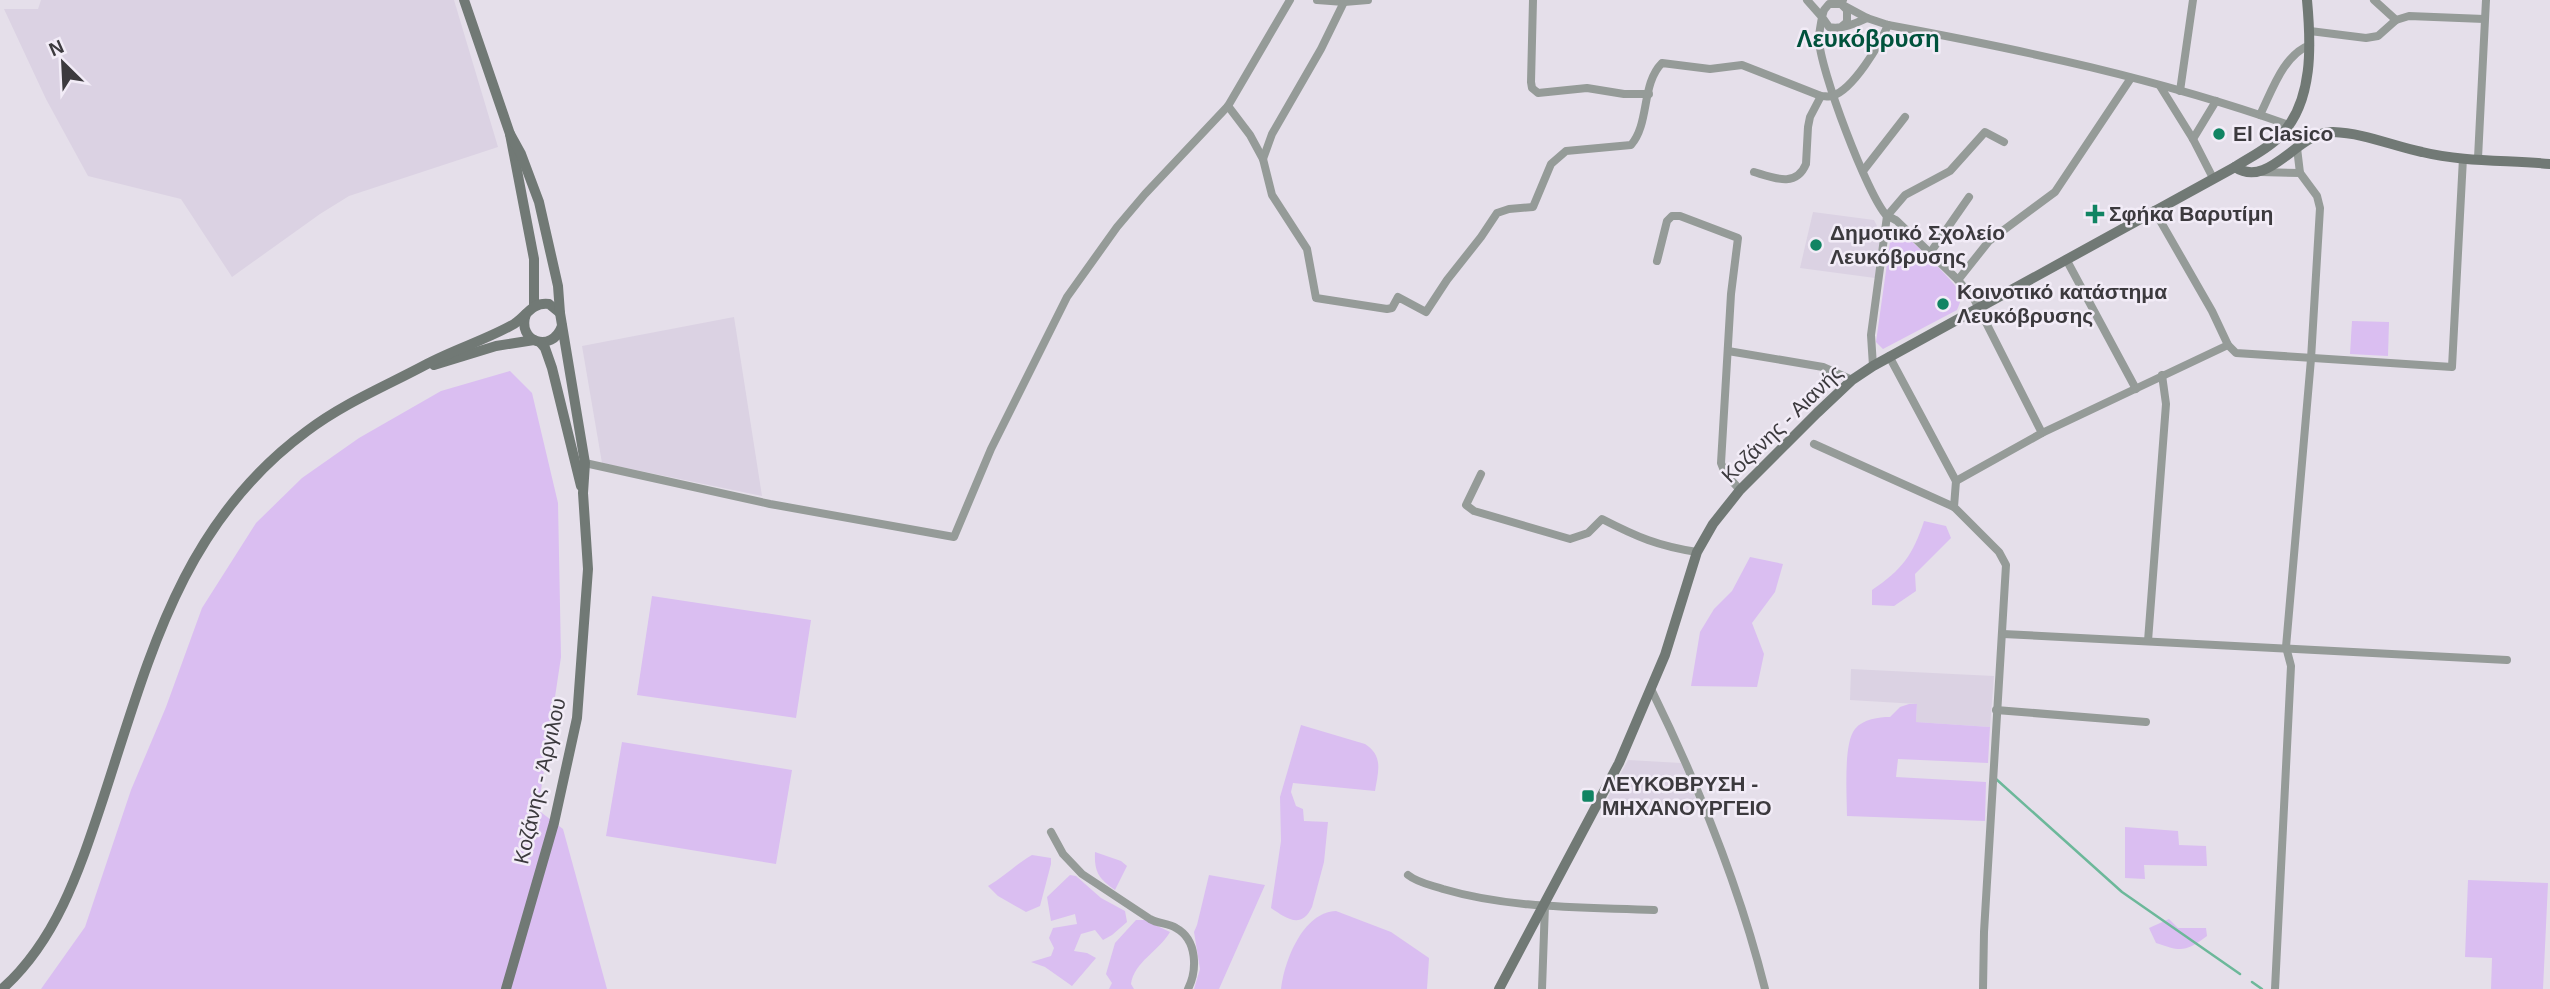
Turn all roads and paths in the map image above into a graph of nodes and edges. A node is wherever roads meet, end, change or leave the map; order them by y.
1 (464, 0) edge
2 (1290, 0) edge
3 (1317, 0) edge
4 (1368, 0) edge
5 (1533, 0) edge
6 (1807, 0) edge
7 (1821, 0) edge
8 (2193, 0) edge
9 (2307, 0) edge
10 (2374, 0) edge
11 (2486, 0) edge
12 (1344, 2) junction
13 (1839, 2) edge
14 (1822, 18) junction
15 (1867, 18) junction
16 (2484, 19) junction
17 (2396, 20) junction
18 (1888, 25) junction
19 (1839, 28) junction
20 (2310, 31) junction
21 (1821, 32) junction
22 (2310, 45) junction
23 (2131, 78) junction
24 (2160, 86) junction
25 (2180, 91) junction
26 (1648, 94) junction
27 (1821, 96) junction
28 (1833, 96) junction
29 (2216, 100) junction
30 (1228, 106) junction
31 (2260, 115) junction
32 (1905, 117) dead end
33 (2289, 125) junction
34 (510, 134) junction
35 (2193, 139) junction
36 (2004, 142) dead end
37 (2297, 148) junction
38 (2463, 158) junction
39 (2478, 158) junction
40 (1263, 159) junction
41 (2550, 164) edge
42 (2235, 167) junction
43 (1863, 171) junction
44 (1754, 172) dead end
45 (2260, 172) junction
46 (2300, 173) junction
47 (2213, 178) junction
48 (1969, 197) dead end
49 (2154, 210) junction
50 (1887, 216) junction
51 (1930, 253) junction
52 (2066, 259) junction
53 (1657, 261) dead end
54 (1958, 280) junction
55 (1979, 308) junction
56 (530, 310) junction
57 (560, 313) junction
58 (562, 326) junction
59 (537, 341) junction
60 (2228, 345) junction
61 (1728, 351) junction
62 (1889, 356) junction
63 (2311, 359) junction
64 (1873, 366) junction
65 (418, 369) junction
66 (2162, 375) junction
67 (1852, 380) junction
68 (2136, 389) junction
69 (2042, 433) junction
70 (1814, 444) dead end
71 (585, 463) junction
72 (1481, 474) dead end
73 (1956, 481) junction
74 (1740, 490) junction
75 (583, 493) junction
76 (1954, 507) junction
77 (1697, 552) junction
78 (2003, 634) junction
79 (2148, 640) junction
80 (2286, 648) junction
81 (2507, 660) dead end
82 (1652, 691) junction
83 (1997, 710) junction
84 (2146, 722) dead end
85 (1051, 832) dead end
86 (1408, 875) dead end
87 (1545, 905) junction
88 (1654, 910) dead end
89 (2, 989) edge
90 (506, 989) edge
91 (1188, 989) edge
92 (1499, 989) edge
93 (1542, 989) edge
94 (1765, 989) edge
95 (1983, 989) edge
96 (2275, 989) edge

1 - 34 street, Κοζάνης - Άργιλου
2 - 30 street
3 - 12 street
4 - 12 street
5 - 26 street
6 - 14 street
7 - 13 street
8 - 25 street
9 - 20 street, Κοζάνης - Αιανής
10 - 17 street
11 - 16 street
12 - 40 street
13 - 14 street
13 - 15 street
13 - 19 street
14 - 19 street
14 - 21 street
15 - 18 street
15 - 19 street
16 - 17 street
16 - 39 street
17 - 20 street
18 - 23 street
18 - 28 street
19 - 21 street
20 - 22 street, Κοζάνης - Αιανής
21 - 28 street
22 - 31 street
22 - 33 street, Κοζάνης - Αιανής
23 - 24 street
23 - 54 street
24 - 25 street
24 - 35 street
25 - 29 street
26 - 27 street
26 - 40 street
27 - 28 street
27 - 44 street
28 - 43 street
29 - 31 street
29 - 35 street
30 - 40 street
30 - 71 street
31 - 33 street
32 - 43 street
33 - 42 street, Κοζάνης - Αιανής
34 - 56 street, Κοζάνης - Άργιλου
34 - 57 street, Κοζάνης - Άργιλου
35 - 47 street
36 - 50 street
37 - 38 street
37 - 45 street
37 - 46 street
38 - 39 street
38 - 63 street
39 - 41 street
42 - 45 street
42 - 47 street, Κοζάνης - Αιανής
43 - 50 street
45 - 46 street
46 - 63 street
47 - 49 street, Κοζάνης - Αιανής
48 - 51 street
49 - 52 street, Κοζάνης - Αιανής
49 - 60 street
50 - 51 street
50 - 64 street
51 - 54 street
52 - 55 street, Κοζάνης - Αιανής
52 - 68 street
53 - 61 street
54 - 55 street
55 - 62 street, Κοζάνης - Αιανής
55 - 69 street
56 - 57 street
56 - 59 street, Κοζάνης - Άργιλου
56 - 65 street
57 - 58 street, Κοζάνης - Άργιλου
58 - 59 street
58 - 71 street, Κοζάνης - Άργιλου
59 - 65 street
59 - 75 street, Κοζάνης - Άργιλου
60 - 63 street
60 - 66 street
61 - 67 street
61 - 74 street
62 - 64 street, Κοζάνης - Αιανής
62 - 73 street
63 - 80 street
64 - 67 street, Κοζάνης - Αιανής
65 - 89 street
66 - 68 street
66 - 79 street
67 - 74 street, Κοζάνης - Αιανής
68 - 69 street
69 - 73 street
70 - 76 street
71 - 75 street, Κοζάνης - Άργιλου
72 - 77 street
73 - 76 street
74 - 77 street, Κοζάνης - Αιανής
75 - 90 street, Κοζάνης - Άργιλου
76 - 78 street
77 - 82 street, Κοζάνης - Αιανής
78 - 79 street
78 - 83 street
79 - 80 street
80 - 81 street
80 - 96 street
82 - 87 street, Κοζάνης - Αιανής
82 - 94 street
83 - 84 street
83 - 95 street
85 - 91 street
86 - 87 street
87 - 88 street
87 - 92 street, Κοζάνης - Αιανής
87 - 93 street

